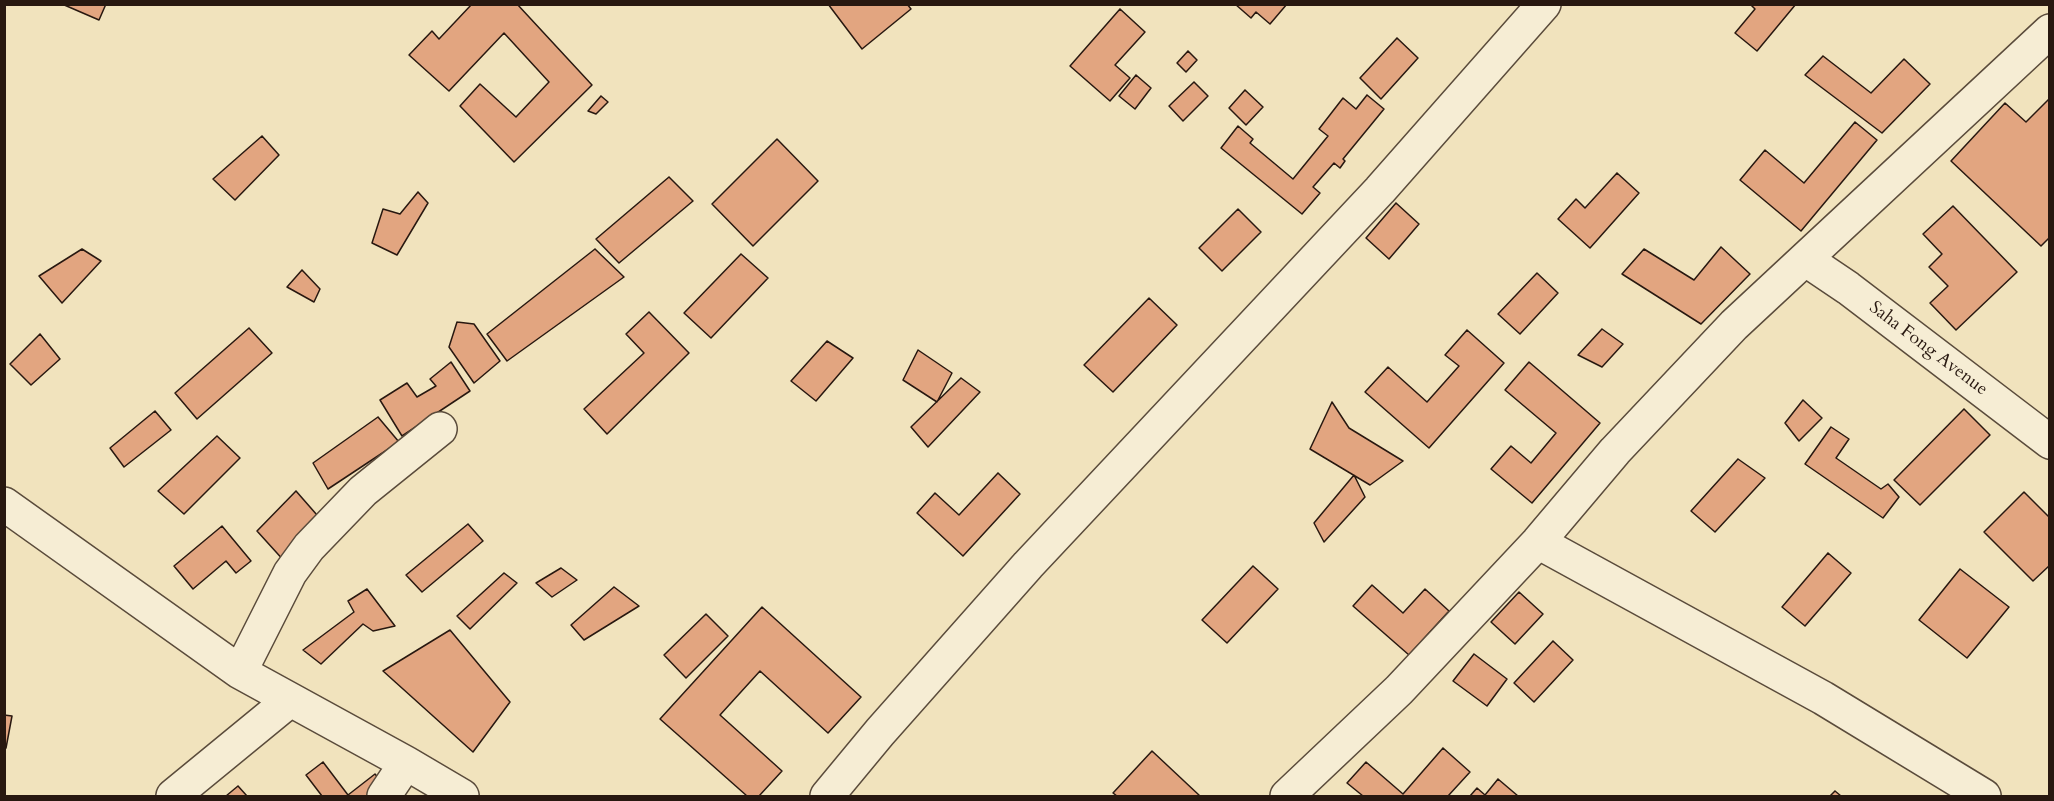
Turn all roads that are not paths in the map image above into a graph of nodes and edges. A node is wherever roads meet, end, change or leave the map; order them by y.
1 (1544, 4) edge
2 (2049, 31) edge
3 (1805, 259) junction
4 (440, 429) dead end
5 (2049, 442) edge
6 (4, 504) edge
7 (1538, 542) junction
8 (240, 672) junction
9 (290, 700) junction
10 (406, 762) junction
11 (173, 796) edge
12 (384, 796) edge
13 (462, 796) edge
14 (827, 796) edge
15 (1287, 796) edge
16 (1984, 796) edge

1 - 14 street
2 - 3 street
3 - 5 street, Saha Fong Avenue
3 - 7 street
4 - 8 street
6 - 8 street
7 - 15 street
7 - 16 street
8 - 9 street
9 - 10 street
9 - 11 street
10 - 12 street
10 - 13 street

